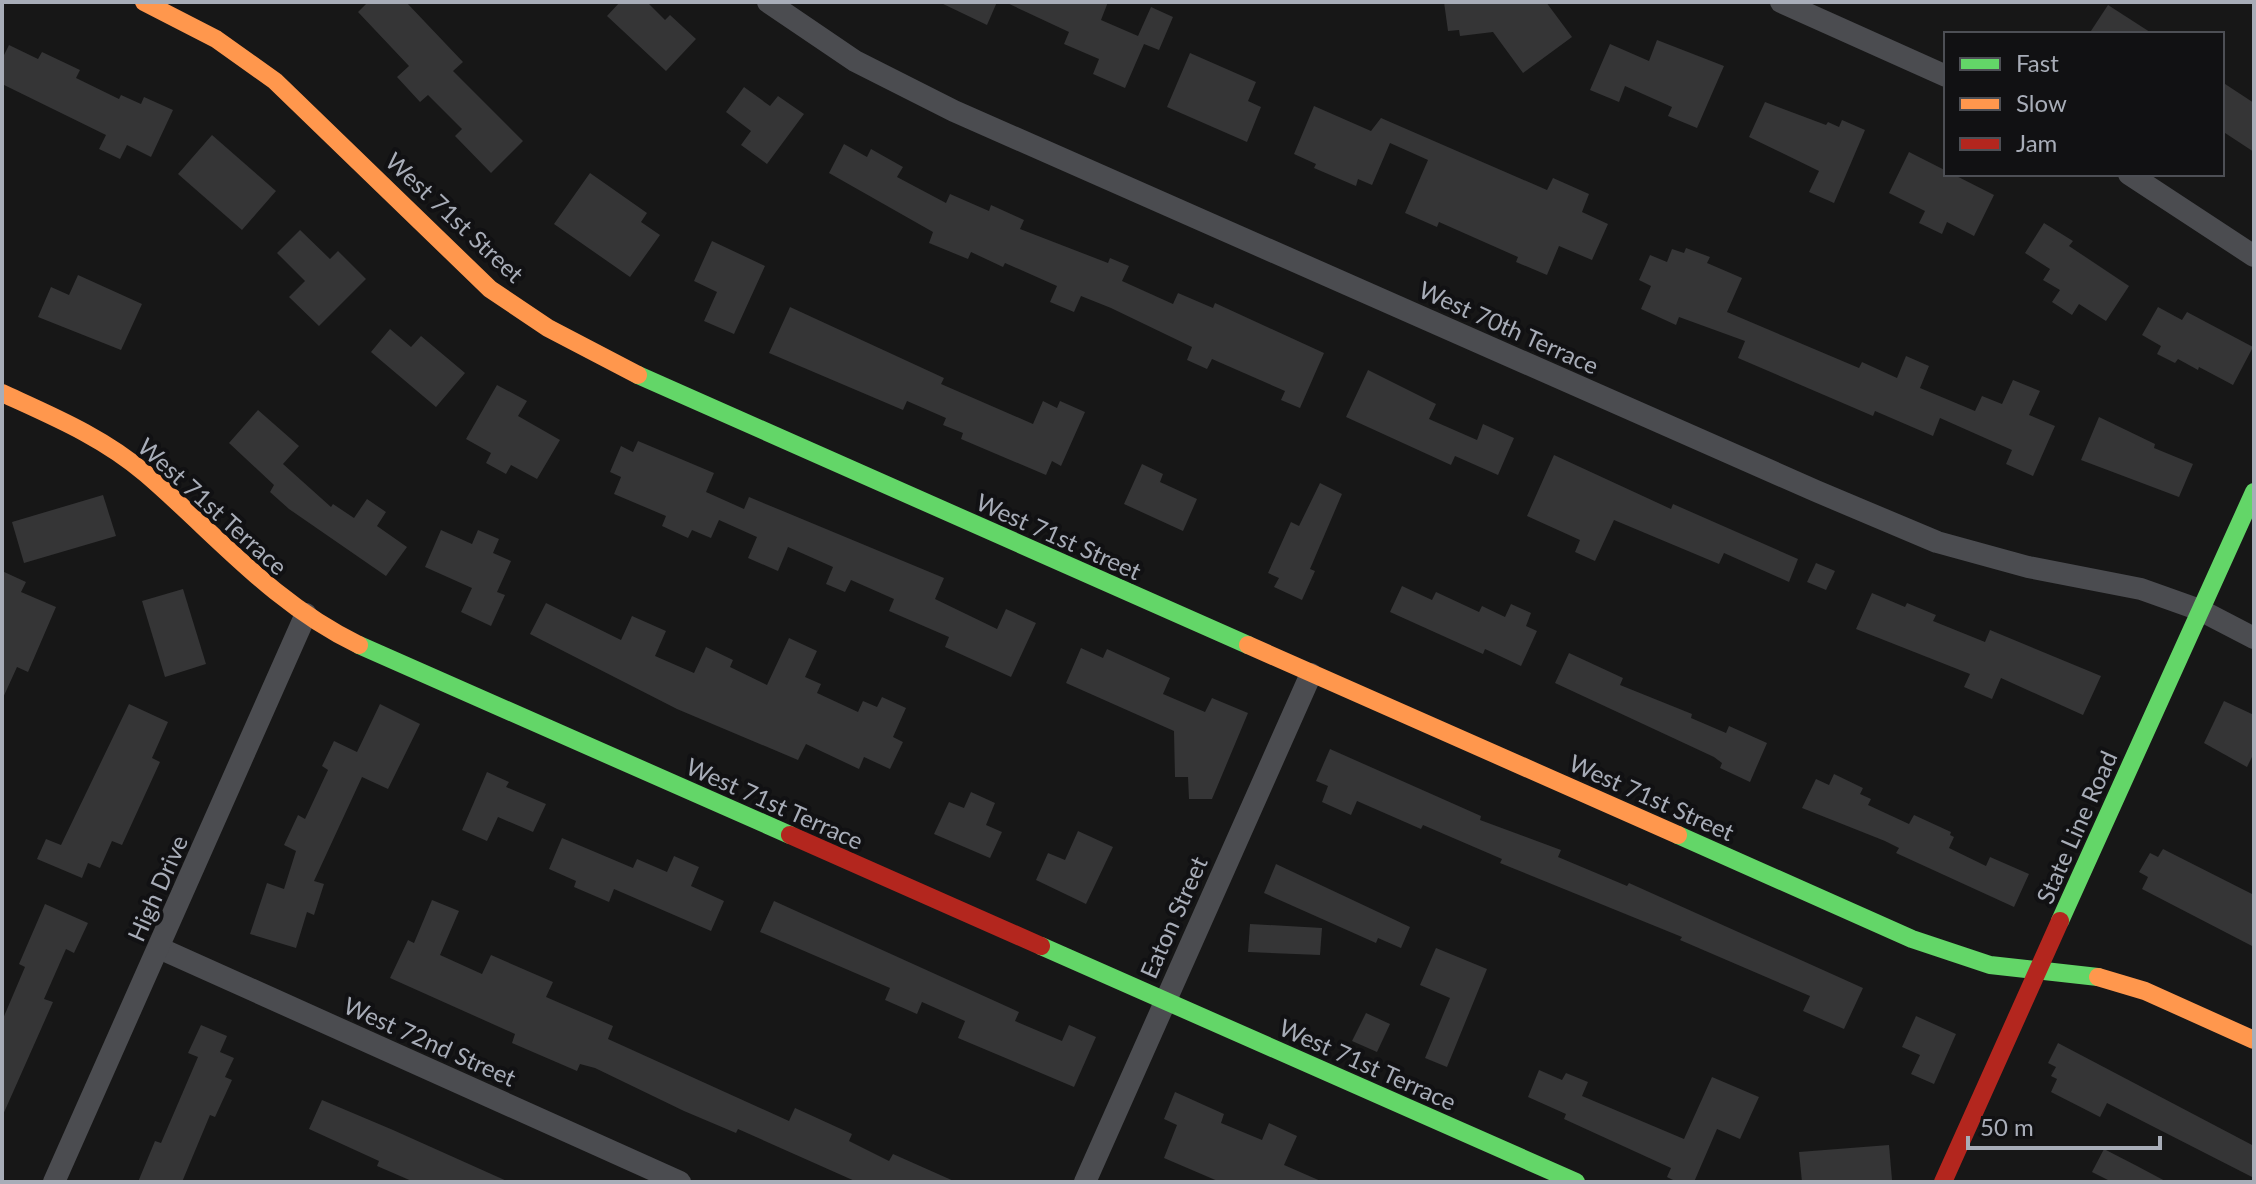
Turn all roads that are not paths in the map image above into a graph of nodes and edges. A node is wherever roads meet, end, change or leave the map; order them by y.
1 (144, 2) edge
2 (768, 2) edge
3 (1781, 2) edge
4 (1944, 75) edge
5 (2132, 176) edge
6 (2254, 256) edge
7 (2, 393) edge
8 (2254, 492) edge
9 (2200, 610) junction
10 (306, 614) junction
11 (2254, 638) edge
12 (1311, 674) junction
13 (159, 948) junction
14 (2039, 970) junction
15 (1164, 1001) junction
16 (2254, 1040) edge
17 (54, 1182) edge
18 (680, 1182) edge
19 (1085, 1182) edge
20 (1576, 1182) edge
21 (1943, 1182) edge

1 - 12 street, West 71st Street
2 - 9 street, West 70th Terrace
3 - 4 street
5 - 6 street
7 - 10 street, West 71st Terrace
8 - 9 street, State Line Road
9 - 11 street, West 70th Terrace
9 - 14 street, State Line Road
10 - 13 street, High Drive
10 - 15 street, West 71st Terrace
12 - 14 street, West 71st Street
12 - 15 street, Eaton Street
13 - 17 street, High Drive
13 - 18 street, West 72nd Street
14 - 16 street, West 71st Street
14 - 21 street, State Line Road
15 - 19 street, Eaton Street
15 - 20 street, West 71st Terrace

